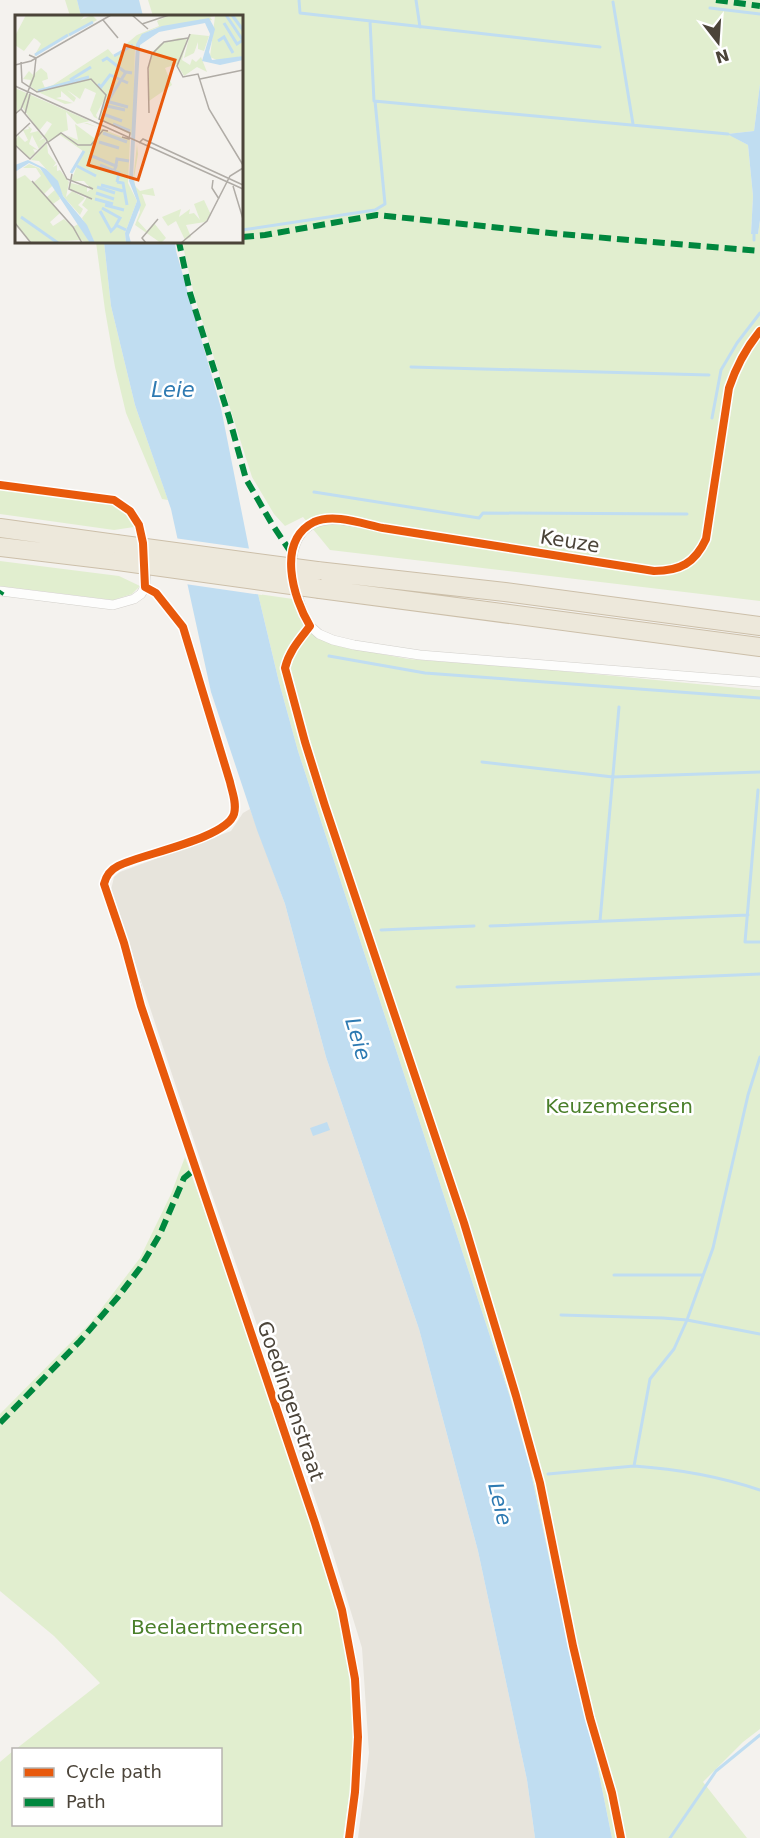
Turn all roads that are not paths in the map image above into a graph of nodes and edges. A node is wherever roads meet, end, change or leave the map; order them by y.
1 (760, 331) edge
2 (0, 485) edge
3 (0, 528) edge
4 (0, 547) edge
5 (117, 553) junction
6 (318, 580) junction
7 (0, 591) edge
8 (628, 609) junction
9 (760, 614) edge
10 (760, 626) edge
11 (760, 647) edge
12 (760, 682) edge
13 (136, 984) dead end
14 (349, 1838) edge

1 - 12 street, Keuze
2 - 7 street
3 - 5 highway
4 - 5 highway
5 - 6 highway, bridge
6 - 8 highway
6 - 11 highway
8 - 9 highway
8 - 10 highway
13 - 14 street, Goedingenstraat

